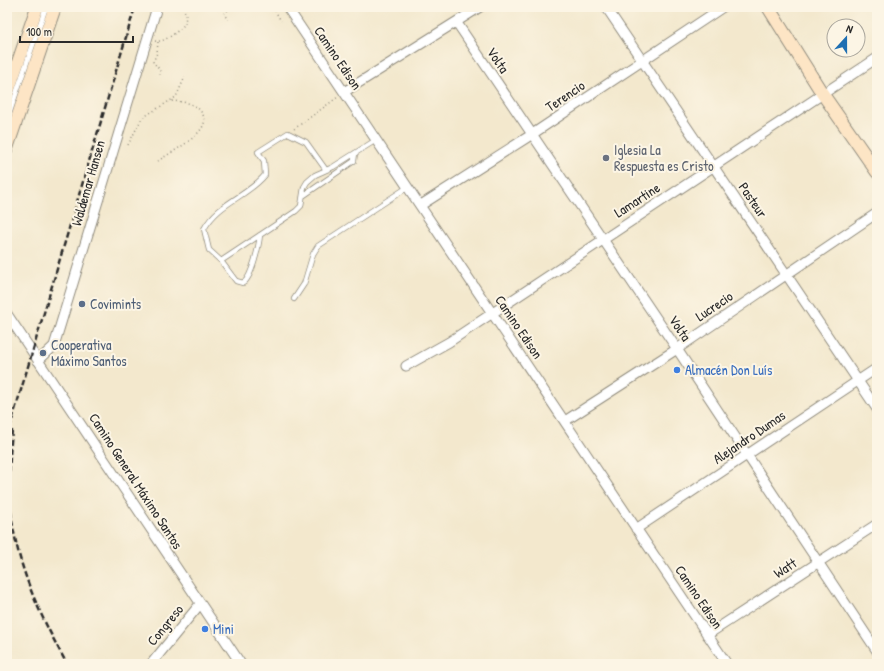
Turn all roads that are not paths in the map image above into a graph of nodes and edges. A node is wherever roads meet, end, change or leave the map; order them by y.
1 (37, 7) edge
2 (46, 7) edge
3 (56, 7) edge
4 (157, 7) edge
5 (287, 7) edge
6 (480, 7) edge
7 (606, 7) edge
8 (723, 7) edge
9 (768, 7) edge
10 (469, 10) edge
11 (456, 23) junction
12 (877, 58) edge
13 (642, 60) junction
14 (344, 92) junction
15 (822, 93) junction
16 (7, 94) edge
17 (7, 120) edge
18 (531, 135) junction
19 (376, 140) junction
20 (7, 148) edge
21 (355, 153) junction
22 (714, 167) junction
23 (326, 170) junction
24 (877, 172) edge
25 (408, 187) junction
26 (303, 196) junction
27 (420, 205) junction
28 (877, 213) edge
29 (260, 235) junction
30 (602, 240) junction
31 (221, 261) junction
32 (786, 274) junction
33 (294, 300) dead end
34 (493, 313) junction
35 (7, 314) edge
36 (677, 348) junction
37 (38, 361) junction
38 (406, 366) dead end
39 (877, 368) edge
40 (858, 381) junction
41 (877, 410) edge
42 (565, 421) junction
43 (748, 456) junction
44 (877, 524) edge
45 (636, 529) junction
46 (819, 563) junction
47 (200, 604) junction
48 (707, 635) junction
49 (877, 651) edge
50 (151, 664) edge
51 (240, 664) edge
52 (727, 664) edge

1 - 16 main road
2 - 17 lane
3 - 20 main road
4 - 37 street, Waldemar Hansen
5 - 14 street, Camino Edison
6 - 10 street
7 - 13 street, Pasteur
8 - 13 street, Terencio
9 - 15 main road
10 - 11 street
11 - 14 street
11 - 18 street, Volta
12 - 15 street, Lamartine
13 - 18 street, Terencio
13 - 22 street, Pasteur
14 - 19 street, Camino Edison
15 - 22 street, Lamartine
15 - 24 main road
18 - 27 street, Terencio
18 - 30 street, Volta
19 - 21 lane
19 - 25 street, Camino Edison
21 - 23 lane
21 - 26 lane
22 - 30 street, Lamartine
22 - 32 street, Pasteur
23 - 26 lane
23 - 31 lane
25 - 27 street, Camino Edison
25 - 33 lane
26 - 29 lane
27 - 34 street, Camino Edison
28 - 32 street, Lucrecio
29 - 31 lane
29 - 31 lane
30 - 34 street, Lamartine
30 - 36 street, Volta
32 - 36 street, Lucrecio
32 - 40 street, Pasteur
34 - 38 street, Lamartine
34 - 42 street, Camino Edison
35 - 37 street, Camino General Máximo Santos
36 - 42 street, Lucrecio
36 - 43 street, Volta
37 - 47 street, Camino General Máximo Santos
39 - 40 street, Alejandro Dumas
40 - 41 street, Pasteur
40 - 43 street, Alejandro Dumas
42 - 45 street, Camino Edison
43 - 45 street, Alejandro Dumas
43 - 46 street, Volta
44 - 46 street, Watt
45 - 48 street, Camino Edison
46 - 48 street, Watt
46 - 49 street, Volta
47 - 50 street, Congreso
47 - 51 street, Camino General Máximo Santos
48 - 52 street, Camino Edison

